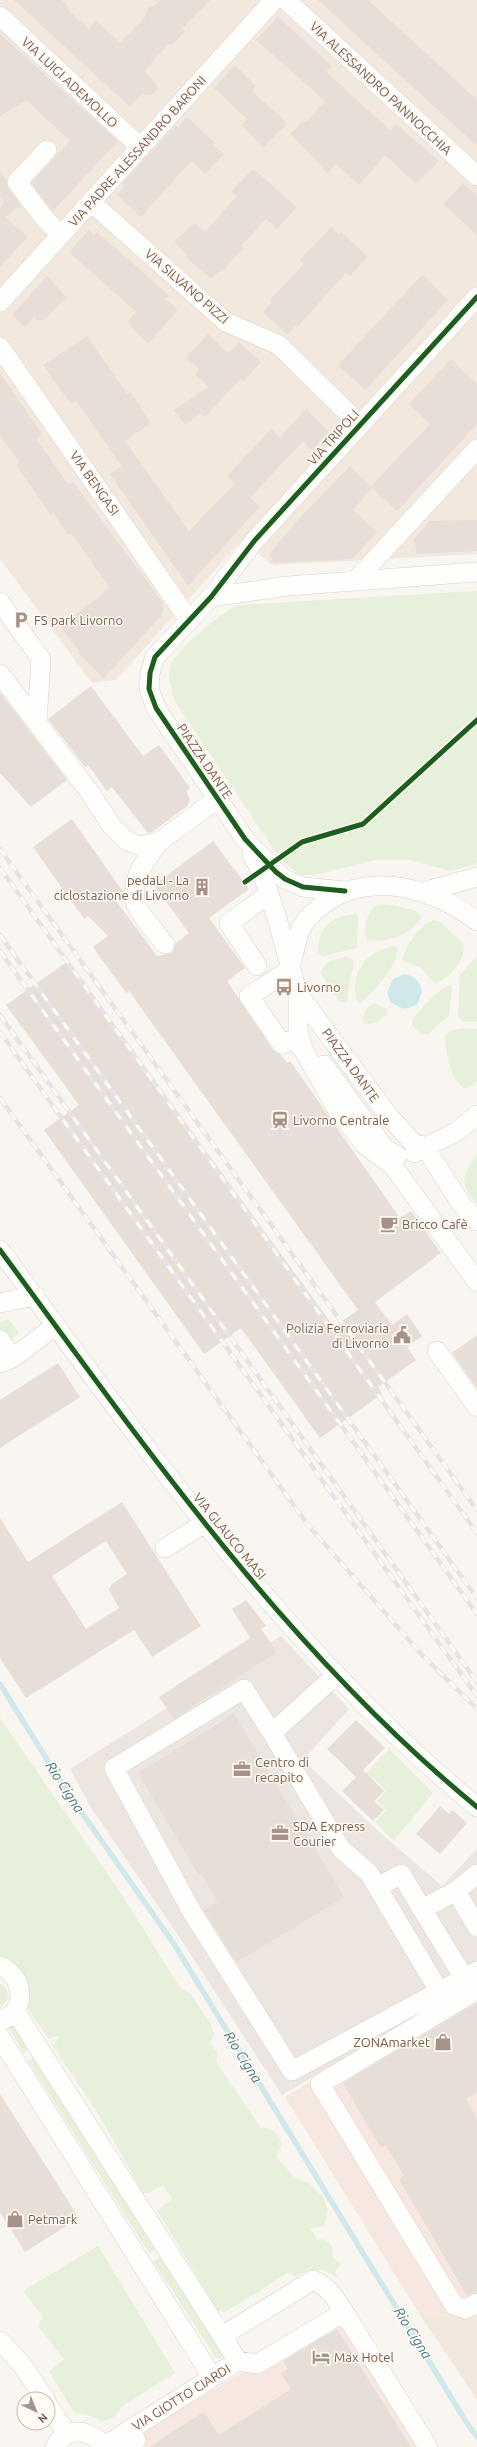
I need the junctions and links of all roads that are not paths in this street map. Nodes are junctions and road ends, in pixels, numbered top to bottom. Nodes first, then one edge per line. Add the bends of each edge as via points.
1 (274, 0) edge
2 (286, 0) edge
3 (0, 16) edge
4 (140, 147) junction
5 (46, 150) dead end
6 (477, 176) edge
7 (91, 202) junction
8 (61, 235) junction
9 (477, 296) edge
10 (0, 302) edge
11 (0, 347) edge
12 (360, 425) junction
13 (477, 449) edge
14 (469, 573) edge
15 (356, 580) junction
16 (477, 582) edge
17 (211, 597) junction
18 (0, 602) edge
19 (189, 620) junction
20 (0, 674) edge
21 (37, 723) junction
22 (218, 799) junction
23 (245, 839) junction
24 (159, 842) junction
25 (477, 877) edge
26 (345, 891) junction
27 (423, 892) junction
28 (269, 894) junction
29 (477, 921) edge
30 (164, 944) dead end
31 (257, 966) dead end
32 (290, 967) junction
33 (298, 994) junction
34 (298, 1030) junction
35 (303, 1049) junction
36 (477, 1115) edge
37 (409, 1156) junction
38 (405, 1182) junction
39 (477, 1220) edge
40 (0, 1250) edge
41 (6, 1266) edge
42 (477, 1282) edge
43 (35, 1296) junction
44 (0, 1303) edge
45 (56, 1325) junction
46 (0, 1340) edge
47 (437, 1351) dead end
48 (7, 1361) edge
49 (477, 1407) edge
50 (205, 1523) junction
51 (165, 1548) dead end
52 (336, 1675) junction
53 (272, 1733) junction
54 (477, 1807) edge
55 (477, 1874) edge
56 (378, 1887) junction
57 (456, 1891) junction
58 (422, 1909) junction
59 (477, 1927) edge
60 (0, 1966) edge
61 (473, 1980) edge
62 (438, 1991) junction
63 (7, 2016) edge
64 (0, 2037) edge
65 (477, 2303) edge
66 (344, 2312) junction
67 (222, 2336) junction
68 (0, 2341) edge
69 (238, 2361) junction
70 (212, 2378) junction
71 (40, 2391) edge
72 (56, 2426) edge
73 (130, 2438) edge
74 (61, 2440) edge
75 (104, 2447) edge
76 (428, 2447) edge

1 - 4 street, VIA PADRE ALESSANDRO BARONI
2 - 6 street, VIA ALESSANDRO PANNOCCHIA
3 - 4 street, VIA LUIGI ADEMOLLO
4 - 7 street, VIA PADRE ALESSANDRO BARONI
5 - 8 street via 17,182 44,218
7 - 8 street, VIA PADRE ALESSANDRO BARONI
7 - 12 street, VIA SILVANO PIZZI via 226,322 279,345
8 - 10 street, VIA PADRE ALESSANDRO BARONI
9 - 12 street, VIA TRIPOLI
11 - 19 street, VIA BENGASI
12 - 17 street, VIA TRIPOLI via 255,540
13 - 15 street
14 - 15 street
14 - 16 street
15 - 17 street via 250,590
17 - 19 street, PIAZZA DANTE
18 - 21 street via 41,659
19 - 22 street, PIAZZA DANTE via 156,657 150,673 149,689 156,708
20 - 21 street
21 - 24 street via 111,825 127,840 140,846
22 - 23 street, PIAZZA DANTE
22 - 24 street
23 - 26 street, PIAZZA DANTE via 285,879 307,888
23 - 28 street, PIAZZA DANTE
24 - 30 street via 147,857 136,882 136,904
25 - 27 street, PIAZZA DANTE
26 - 27 street, PIAZZA DANTE via 389,885
26 - 32 street, PIAZZA DANTE via 318,908 304,923 295,942
27 - 29 street, PIAZZA DANTE via 449,902
28 - 31 street via 229,923
28 - 32 street, PIAZZA DANTE
32 - 33 street, PIAZZA DANTE
32 - 35 street via 249,996 282,1044 292,1040
33 - 34 street, PIAZZA DANTE
33 - 37 street, PIAZZA DANTE via 393,1121 414,1144
34 - 35 street, PIAZZA DANTE
34 - 37 street, PIAZZA DANTE via 385,1149
35 - 37 street, PIAZZA DANTE via 335,1106 360,1140 382,1159
36 - 37 street via 456,1132
37 - 38 street
37 - 38 street, PIAZZA DANTE
37 - 39 street
38 - 42 street, PIAZZA DANTE
40 - 41 street, VIA GLAUCO MASI
41 - 43 street, VIA GLAUCO MASI
43 - 44 street
43 - 45 street, VIA GLAUCO MASI
45 - 48 street
45 - 50 street, VIA GLAUCO MASI via 115,1408
46 - 48 street
47 - 49 street
50 - 51 street
50 - 52 street, VIA GLAUCO MASI via 250,1580
52 - 53 street
52 - 54 street, VIA GLAUCO MASI via 416,1753
53 - 56 street via 341,1849 369,1873
53 - 62 street via 244,1689 114,1768 192,1912 292,2071
55 - 57 street
56 - 58 street via 401,1874
56 - 62 street
57 - 58 street
57 - 59 street
58 - 61 street
60 - 63 street via 13,1974 20,1988 19,2004
61 - 62 street
61 - 65 street via 320,2084 454,2305 466,2310
63 - 67 street, VIA GIOTTO CIARDI
64 - 70 street
66 - 67 street via 332,2293 322,2283 313,2280
66 - 69 street, VIA GIOTTO CIARDI via 257,2364
66 - 76 street
67 - 69 street, VIA GIOTTO CIARDI
68 - 71 street via 23,2366
69 - 70 street, VIA GIOTTO CIARDI
70 - 73 street, VIA GIOTTO CIARDI
72 - 74 street
73 - 75 street, VIA GIOTTO CIARDI
74 - 75 street via 84,2432 92,2434

